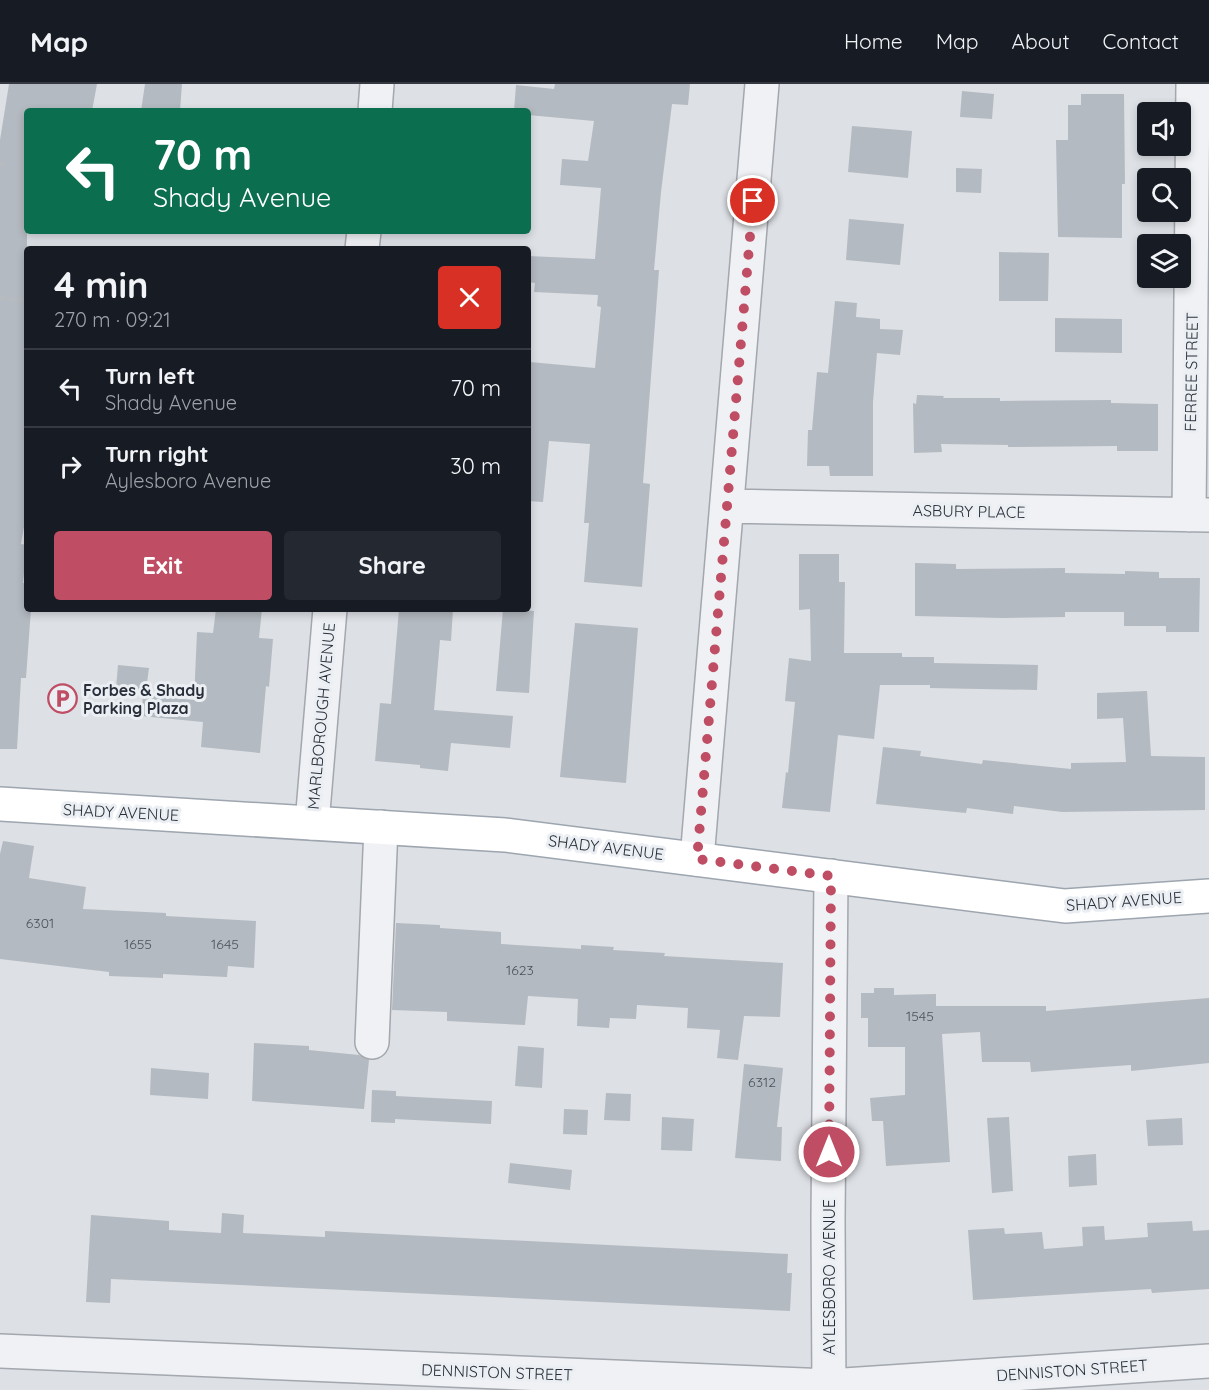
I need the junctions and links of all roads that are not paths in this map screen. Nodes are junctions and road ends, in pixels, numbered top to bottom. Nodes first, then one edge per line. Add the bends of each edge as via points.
1 (377, 84) edge
2 (762, 84) edge
3 (1193, 84) edge
4 (375, 108) edge
5 (728, 506) junction
6 (1199, 515) edge
7 (330, 612) edge
8 (0, 804) edge
9 (312, 823) junction
10 (381, 827) junction
11 (697, 859) junction
12 (831, 876) junction
13 (1209, 896) edge
14 (372, 1042) dead end
15 (0, 1351) edge
16 (1209, 1361) edge
17 (829, 1388) edge

1 - 4 street
2 - 5 street
3 - 6 street, FERREE STREET
5 - 6 street, ASBURY PLACE
5 - 11 street
7 - 9 street, MARLBOROUGH AVENUE
8 - 9 main road, SHADY AVENUE
9 - 10 main road, SHADY AVENUE
10 - 11 main road, SHADY AVENUE via 506,835
10 - 14 street
11 - 12 main road, SHADY AVENUE
12 - 13 main road, SHADY AVENUE via 1065,906
12 - 17 street, AYLESBORO AVENUE
15 - 17 street, DENNISTON STREET
16 - 17 street, DENNISTON STREET

